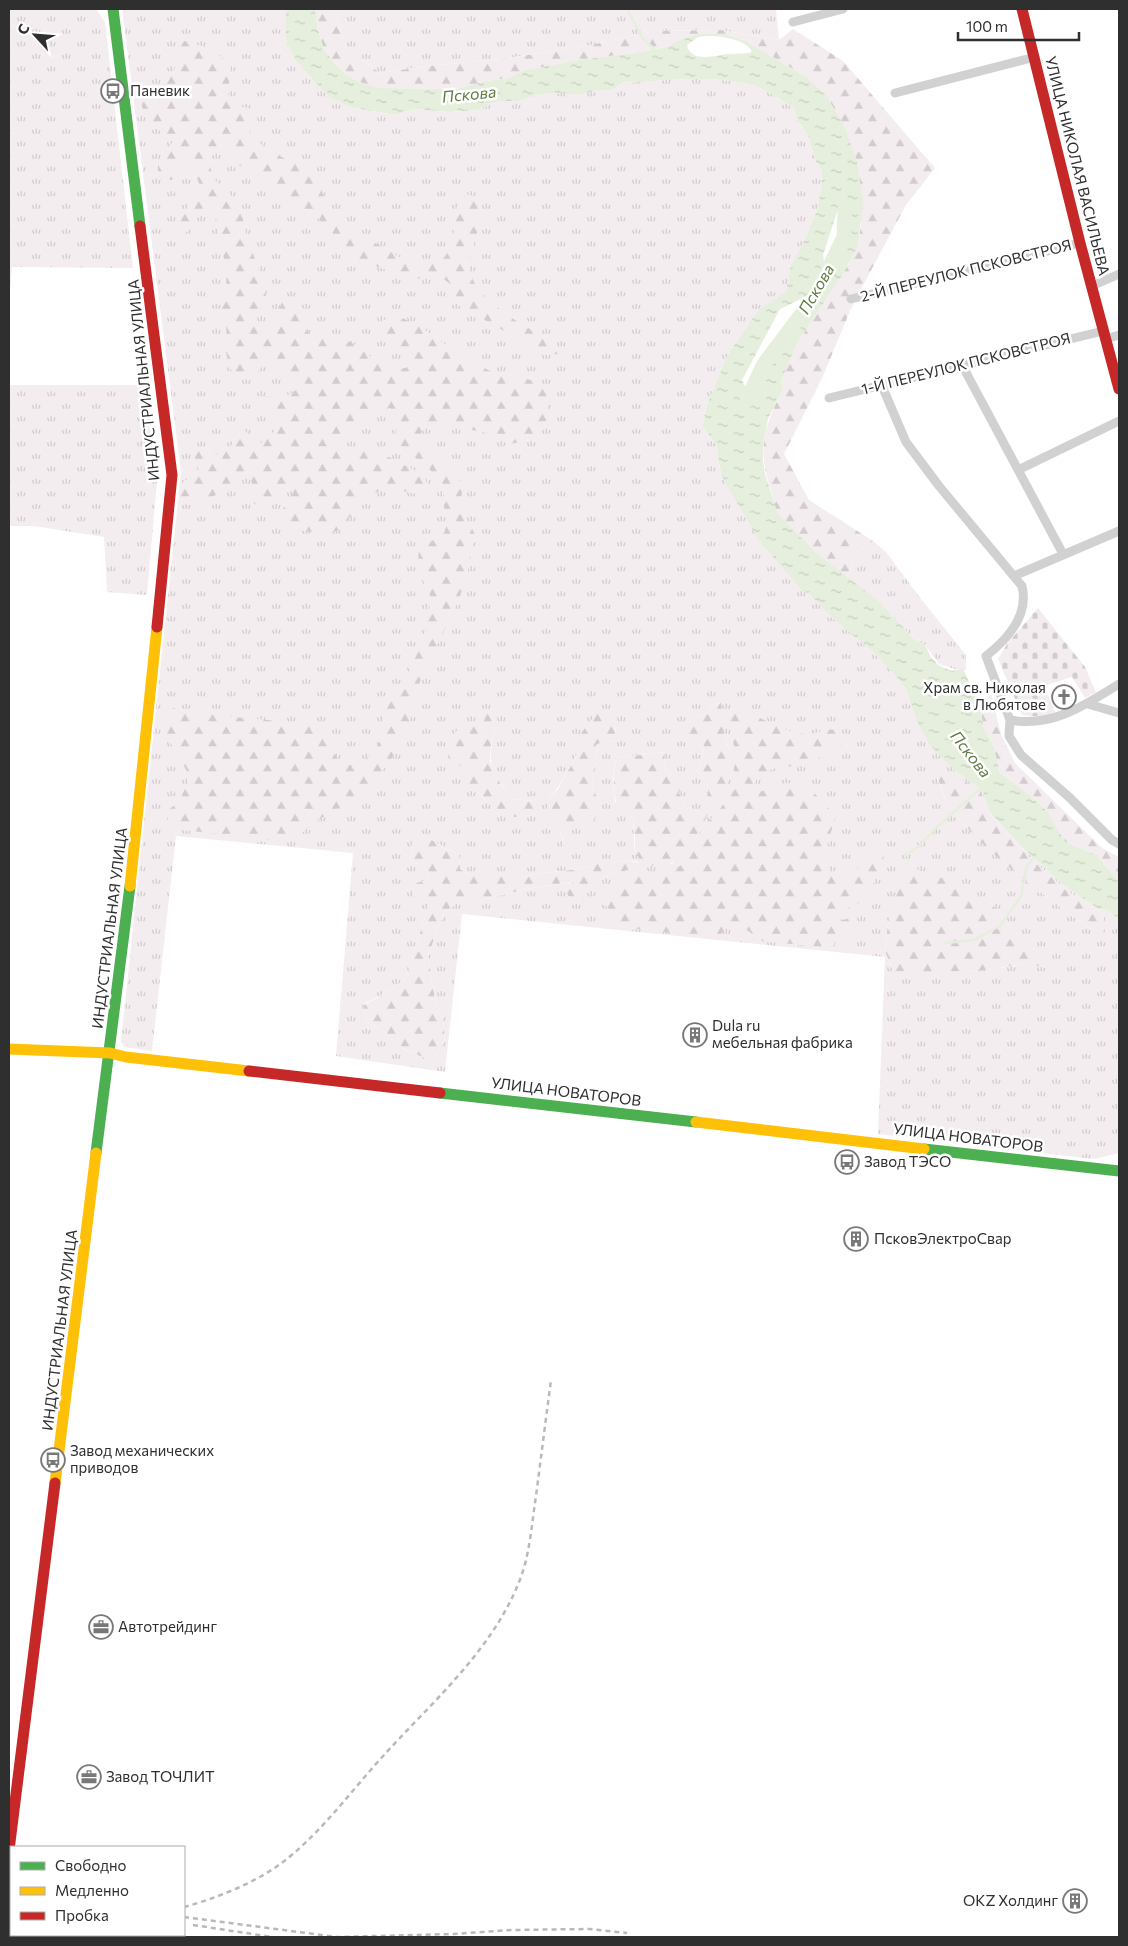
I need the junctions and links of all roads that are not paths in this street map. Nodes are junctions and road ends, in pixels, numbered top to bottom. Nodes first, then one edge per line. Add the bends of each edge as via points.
1 (114, 9) edge
2 (844, 9) edge
3 (1022, 9) edge
4 (793, 22) dead end
5 (1035, 57) junction
6 (896, 93) dead end
7 (1080, 243) junction
8 (1119, 274) edge
9 (1092, 286) junction
10 (852, 298) dead end
11 (1104, 335) junction
12 (1119, 335) edge
13 (962, 365) junction
14 (882, 386) junction
15 (1119, 389) edge
16 (829, 398) dead end
17 (1119, 421) edge
18 (1018, 470) junction
19 (1119, 531) edge
20 (1063, 554) junction
21 (1014, 576) junction
22 (1119, 684) edge
23 (1088, 704) junction
24 (1119, 714) edge
25 (1010, 720) junction
26 (1119, 844) edge
27 (9, 1049) edge
28 (110, 1053) junction
29 (1119, 1171) edge
30 (9, 1850) edge

1 - 28 street, ИНДУСТРИАЛЬНАЯ УЛИЦА via 172,475 137,828
2 - 4 street
3 - 5 street, УЛИЦА НИКОЛАЯ ВАСИЛЬЕВА
5 - 6 street
5 - 7 street, УЛИЦА НИКОЛАЯ ВАСИЛЬЕВА
7 - 9 street, УЛИЦА НИКОЛАЯ ВАСИЛЬЕВА
7 - 10 street, 2-Й ПЕРЕУЛОК ПСКОВСТРОЯ
8 - 9 street
9 - 11 street, УЛИЦА НИКОЛАЯ ВАСИЛЬЕВА
11 - 12 street, 1-Й ПЕРЕУЛОК ПСКОВСТРОЯ
11 - 13 street, 1-Й ПЕРЕУЛОК ПСКОВСТРОЯ
11 - 15 street, УЛИЦА НИКОЛАЯ ВАСИЛЬЕВА
13 - 14 street, 1-Й ПЕРЕУЛОК ПСКОВСТРОЯ
13 - 18 street
14 - 16 street, 1-Й ПЕРЕУЛОК ПСКОВСТРОЯ
14 - 21 street via 906,442
17 - 18 street
18 - 20 street
19 - 20 street
20 - 21 street
21 - 25 street via 1022,586 1025,604 1016,626 1002,644 986,656
22 - 23 street
23 - 24 street
23 - 25 street via 1041,722
25 - 26 street via 1009,736 1021,755
27 - 28 street, УЛИЦА НОВАТОРОВ
28 - 29 street, УЛИЦА НОВАТОРОВ
28 - 30 street, ИНДУСТРИАЛЬНАЯ УЛИЦА

